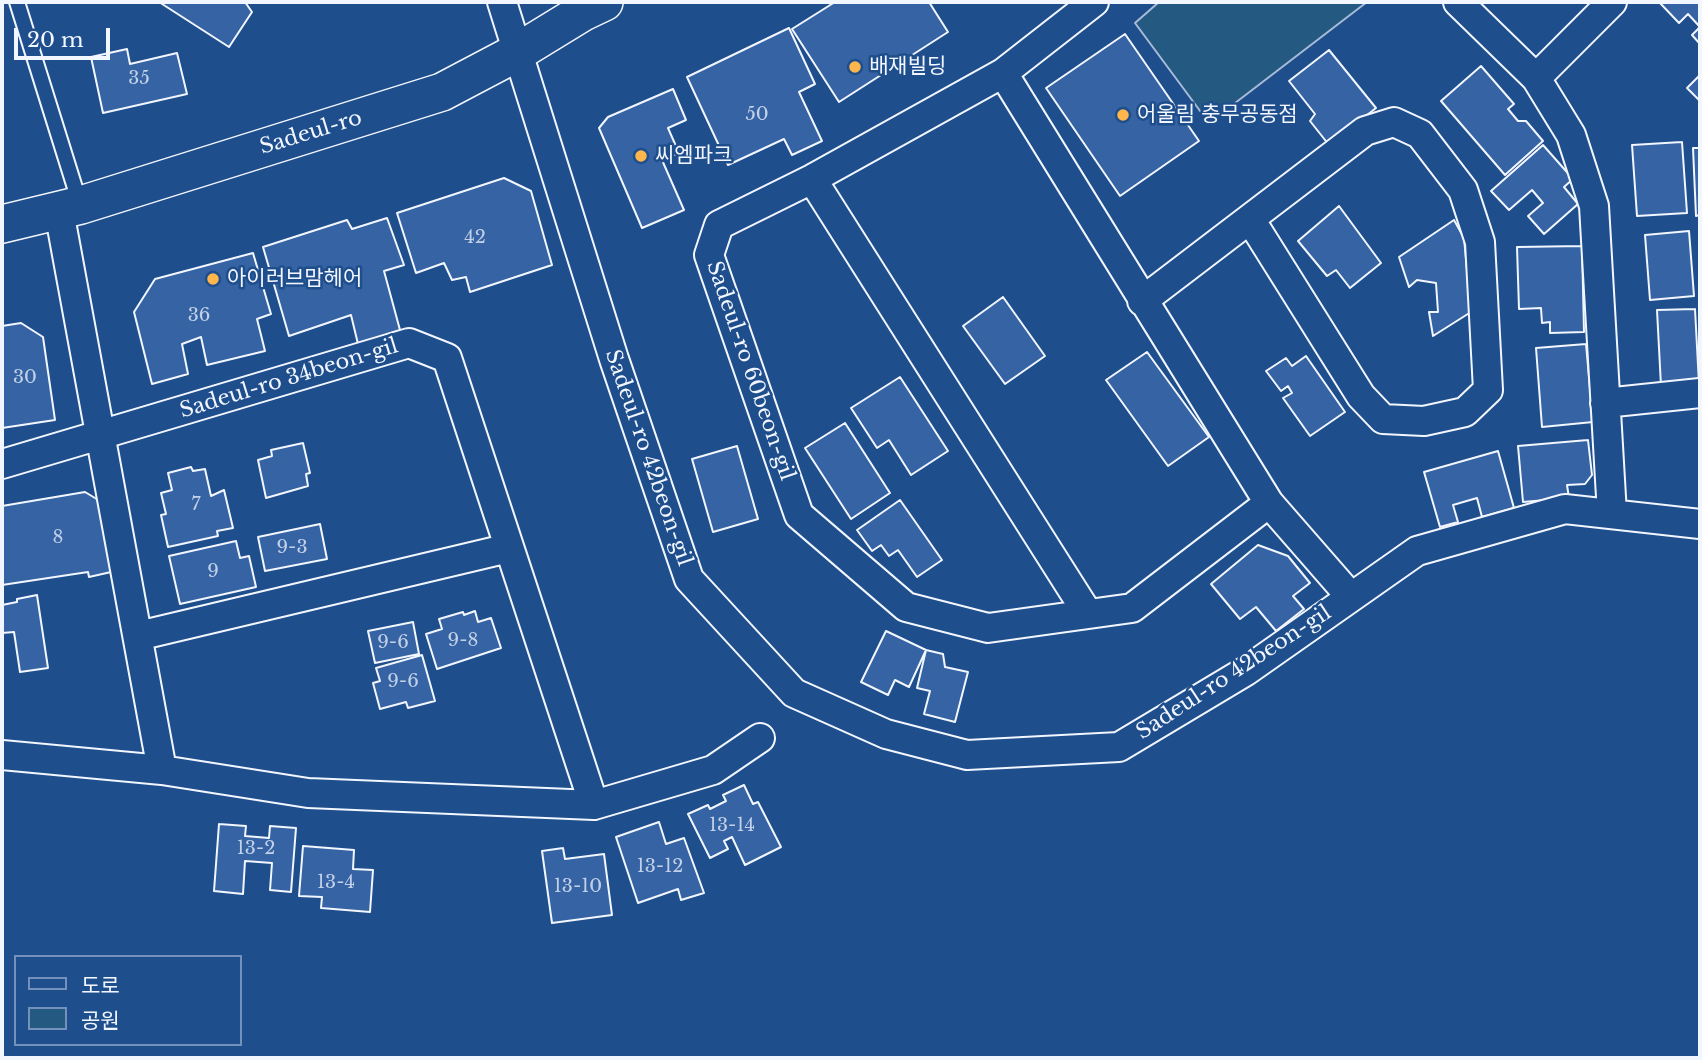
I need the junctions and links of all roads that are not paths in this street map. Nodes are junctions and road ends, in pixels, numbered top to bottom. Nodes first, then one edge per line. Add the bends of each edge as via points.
1 (17, 2) edge
2 (502, 2) edge
3 (604, 2) edge
4 (1094, 2) edge
5 (1458, 2) edge
6 (1612, 2) edge
7 (516, 53) junction
8 (1003, 73) junction
9 (1536, 78) junction
10 (811, 179) junction
11 (70, 208) junction
12 (1250, 219) junction
13 (2, 224) edge
14 (1142, 301) junction
15 (1700, 393) edge
16 (1605, 402) junction
17 (101, 435) junction
18 (2, 464) edge
19 (1269, 503) junction
20 (1612, 514) junction
21 (1700, 524) edge
22 (509, 548) junction
23 (1351, 597) junction
24 (1088, 614) junction
25 (138, 636) junction
26 (760, 738) dead end
27 (2, 755) edge
28 (162, 770) junction
29 (594, 805) junction

1 - 11 lane
2 - 7 street, Sadeul-ro 42beon-gil
3 - 7 street, Sadeul-ro
4 - 8 street
5 - 9 street
6 - 9 street
7 - 11 street, Sadeul-ro via 442,92
7 - 23 street, Sadeul-ro 42beon-gil via 689,579 794,693 886,734 967,755 1119,747 1246,671
8 - 10 street, Sadeul-ro 60beon-gil
8 - 14 street
9 - 16 street via 1571,135 1594,206
10 - 24 street
10 - 24 street, Sadeul-ro 60beon-gil via 719,225 709,255 799,515 906,607 988,628
11 - 13 street, Sadeul-ro
11 - 17 street
12 - 12 street via 1365,131 1394,122 1420,134 1463,190 1480,242 1488,390 1465,412 1424,421 1383,419 1361,396
12 - 14 street
14 - 19 street
15 - 16 street
16 - 20 street
17 - 18 street, Sadeul-ro 34beon-gil
17 - 22 street, Sadeul-ro 34beon-gil via 409,343 447,359
17 - 25 street
19 - 23 street
19 - 24 street, Sadeul-ro 60beon-gil via 1132,608
20 - 21 street, Sadeul-ro 42beon-gil
20 - 23 street, Sadeul-ro 42beon-gil via 1564,509 1417,551
22 - 25 street
22 - 29 street, Sadeul-ro 34beon-gil
25 - 28 street
26 - 29 street via 713,770
27 - 28 street
28 - 29 street via 308,793

